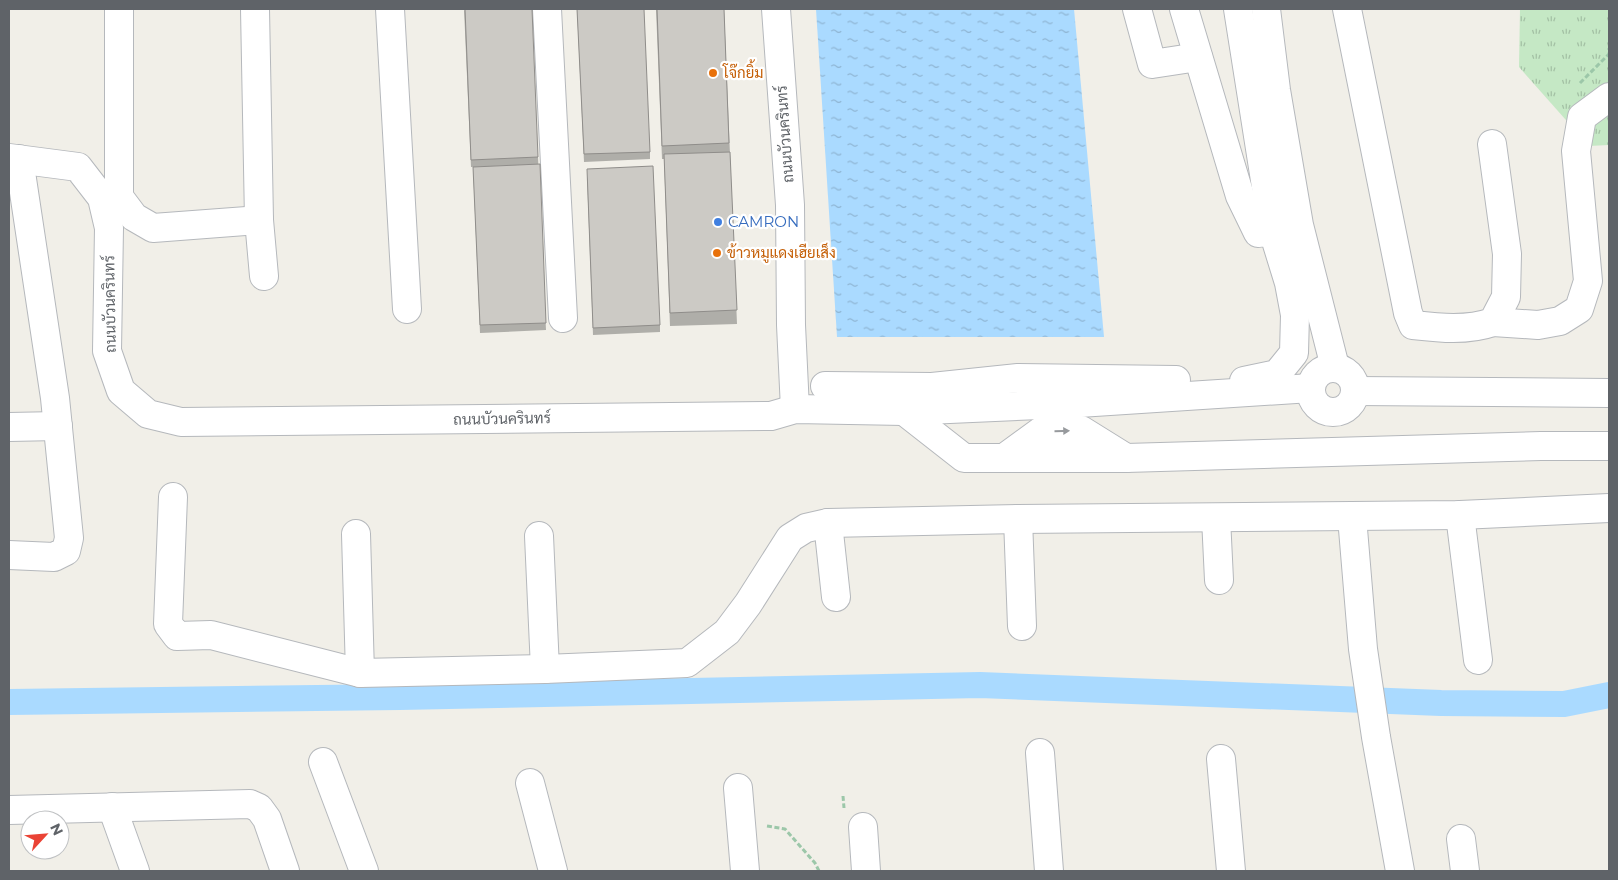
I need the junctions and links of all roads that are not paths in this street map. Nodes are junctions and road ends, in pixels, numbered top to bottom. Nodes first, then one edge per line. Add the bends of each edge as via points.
1 (119, 9) edge
2 (255, 9) edge
3 (390, 9) edge
4 (547, 9) edge
5 (776, 9) edge
6 (1138, 9) edge
7 (1184, 9) edge
8 (1238, 9) edge
9 (1266, 9) edge
10 (1347, 9) edge
11 (1198, 57) junction
12 (1609, 97) edge
13 (1492, 144) dead end
14 (14, 159) edge
15 (260, 220) junction
16 (1286, 228) junction
17 (264, 276) dead end
18 (407, 309) dead end
19 (563, 318) dead end
20 (1493, 322) junction
21 (1335, 367) junction
22 (825, 386) dead end
23 (1311, 388) junction
24 (1355, 392) junction
25 (1609, 393) edge
26 (795, 409) junction
27 (904, 411) junction
28 (58, 426) junction
29 (9, 427) edge
30 (1609, 446) edge
31 (173, 497) dead end
32 (1609, 508) edge
33 (1460, 516) junction
34 (1352, 517) junction
35 (1216, 518) junction
36 (1018, 519) junction
37 (828, 523) junction
38 (356, 534) dead end
39 (539, 536) dead end
40 (9, 555) edge
41 (1219, 580) dead end
42 (836, 597) dead end
43 (1022, 626) dead end
44 (1478, 660) dead end
45 (545, 669) junction
46 (360, 672) junction
47 (1040, 753) dead end
48 (1221, 759) dead end
49 (323, 762) dead end
50 (530, 783) dead end
51 (738, 788) dead end
52 (112, 807) junction
53 (9, 810) edge
54 (862, 827) dead end
55 (1461, 839) dead end
56 (135, 871) edge
57 (286, 871) edge
58 (364, 871) edge
59 (553, 871) edge
60 (745, 871) edge
61 (866, 871) edge
62 (1050, 871) edge
63 (1231, 871) edge
64 (1400, 871) edge
65 (1465, 871) edge

1 - 15 street via 120,197 134,217 153,228
2 - 15 street
3 - 18 street
4 - 19 street
5 - 26 street, ถนนบัวนครินทร์ via 790,205
6 - 11 street via 1152,64
7 - 11 street
8 - 16 street
9 - 16 street via 1276,90
10 - 20 street via 1413,325 1447,329
11 - 16 street via 1240,196 1258,233
12 - 20 street via 1582,117 1576,151 1588,281 1579,309 1560,321 1538,326
13 - 20 street via 1507,254 1506,298
14 - 26 street, ถนนบัวนครินทร์ via 78,168 102,198 109,228 107,351 121,391 148,414 181,422 771,416
14 - 28 street
15 - 17 street
16 - 21 street
16 - 22 street via 1289,283 1295,315 1294,353 1277,374 1246,381 1018,378 932,387
21 - 23 street via 1319,372
21 - 24 street via 1350,375
23 - 24 street via 1316,404 1331,412 1348,407
23 - 27 street
24 - 25 street
26 - 27 street
27 - 30 street via 964,458 1004,458 1042,431 1081,430 1126,458
28 - 29 street
28 - 40 street via 70,538 66,551 54,556
31 - 46 street via 168,624 177,636 211,635
32 - 33 street
33 - 34 street
33 - 44 street
34 - 35 street
34 - 64 street via 1363,649
35 - 36 street
35 - 41 street
36 - 37 street
36 - 43 street
37 - 42 street
37 - 45 street via 806,528 790,538 726,632 687,663
38 - 46 street
39 - 45 street
45 - 46 street
47 - 62 street
48 - 63 street
49 - 58 street
50 - 59 street
51 - 60 street
52 - 53 street
52 - 56 street
52 - 57 street via 250,804 259,808 267,819
54 - 61 street
55 - 65 street

